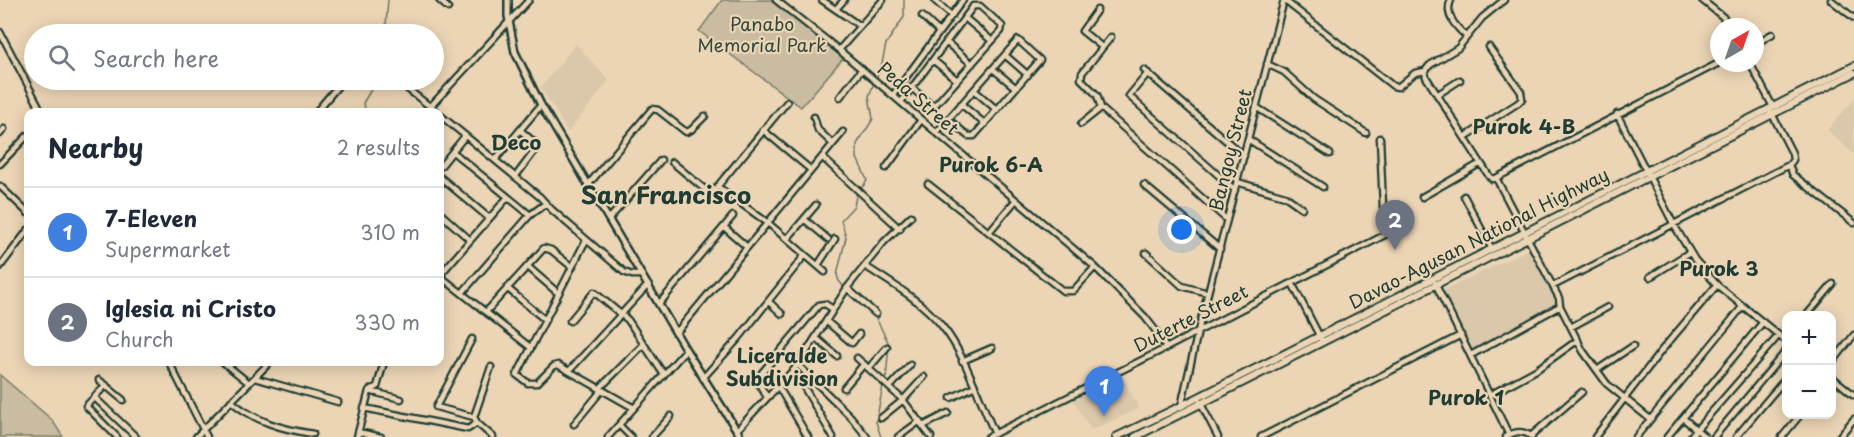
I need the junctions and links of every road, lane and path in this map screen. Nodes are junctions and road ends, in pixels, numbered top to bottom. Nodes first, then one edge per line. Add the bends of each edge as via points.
1 (439, 0) edge
2 (508, 0) edge
3 (529, 0) edge
4 (822, 0) edge
5 (844, 0) edge
6 (883, 0) edge
7 (934, 0) edge
8 (963, 0) edge
9 (1275, 0) edge
10 (1284, 0) edge
11 (1451, 0) edge
12 (1504, 0) edge
13 (1702, 0) edge
14 (1831, 0) edge
15 (780, 1) edge
16 (1282, 6) junction
17 (448, 8) dead end
18 (836, 9) junction
19 (1097, 10) dead end
20 (922, 16) dead end
21 (952, 16) junction
22 (964, 18) junction
23 (1724, 18) edge
24 (1854, 18) edge
25 (509, 23) junction
26 (860, 26) junction
27 (0, 32) edge
28 (939, 32) junction
29 (1772, 34) dead end
30 (1111, 37) dead end
31 (1467, 37) junction
32 (1764, 39) edge
33 (992, 41) junction
34 (946, 42) junction
35 (1102, 47) junction
36 (1489, 48) dead end
37 (839, 50) junction
38 (1005, 55) junction
39 (933, 60) junction
40 (972, 64) junction
41 (1267, 64) junction
42 (1854, 66) edge
43 (1710, 68) edge
44 (862, 69) junction
45 (993, 69) junction
46 (1425, 71) junction
47 (1754, 72) edge
48 (1854, 73) edge
49 (1028, 75) junction
50 (24, 78) edge
51 (957, 80) junction
52 (1461, 80) dead end
53 (912, 88) junction
54 (1016, 88) junction
55 (30, 90) edge
56 (335, 90) edge
57 (409, 90) edge
58 (974, 90) junction
59 (893, 95) junction
60 (1437, 95) junction
61 (840, 97) dead end
62 (787, 102) dead end
63 (901, 102) junction
64 (961, 104) junction
65 (541, 105) junction
66 (430, 107) joint
67 (1256, 107) junction
68 (40, 108) edge
69 (319, 108) edge
70 (1101, 108) junction
71 (997, 110) junction
72 (1772, 110) junction
73 (1617, 114) junction
74 (705, 116) dead end
75 (814, 117) dead end
76 (444, 119) edge
77 (948, 119) junction
78 (921, 120) junction
79 (985, 124) junction
80 (1081, 124) dead end
81 (520, 130) junction
82 (764, 130) junction
83 (843, 132) dead end
84 (936, 133) junction
85 (1366, 133) dead end
86 (465, 136) junction
87 (1465, 137) junction
88 (1380, 138) dead end
89 (24, 139) edge
90 (1248, 139) junction
91 (833, 144) junction
92 (453, 152) junction
93 (1330, 154) dead end
94 (1244, 156) junction
95 (822, 157) junction
96 (495, 160) junction
97 (661, 160) dead end
98 (444, 162) edge
99 (672, 162) dead end
100 (1481, 163) junction
101 (0, 164) edge
102 (1790, 165) junction
103 (886, 168) dead end
104 (811, 170) junction
105 (1647, 174) junction
106 (515, 177) junction
107 (1496, 178) junction
108 (444, 180) edge
109 (1237, 182) junction
110 (928, 184) dead end
111 (588, 185) junction
112 (1144, 185) dead end
113 (0, 186) edge
114 (718, 187) junction
115 (1323, 187) dead end
116 (1235, 189) junction
117 (1464, 196) dead end
118 (508, 197) junction
119 (1422, 197) dead end
120 (1016, 200) junction
121 (545, 204) junction
122 (816, 205) dead end
123 (1302, 208) dead end
124 (24, 209) edge
125 (530, 215) junction
126 (733, 216) dead end
127 (911, 216) dead end
128 (444, 217) edge
129 (489, 218) junction
130 (609, 219) junction
131 (804, 219) junction
132 (1227, 220) junction
133 (768, 223) junction
134 (1854, 223) edge
135 (1406, 224) dead end
136 (1674, 225) junction
137 (724, 227) junction
138 (900, 229) junction
139 (1393, 231) junction
140 (989, 232) junction
141 (24, 235) edge
142 (1526, 235) junction
143 (787, 239) junction
144 (828, 239) dead end
145 (835, 239) dead end
146 (470, 240) junction
147 (586, 240) junction
148 (747, 247) junction
149 (1220, 249) junction
150 (1492, 249) junction
151 (1690, 252) junction
152 (1146, 254) dead end
153 (805, 255) junction
154 (1479, 259) junction
155 (818, 265) junction
156 (527, 266) junction
157 (865, 266) junction
158 (0, 267) edge
159 (572, 267) junction
160 (1095, 267) junction
161 (444, 270) edge
162 (825, 272) dead end
163 (642, 275) junction
164 (444, 278) edge
165 (1650, 278) dead end
166 (1435, 282) junction
167 (1292, 283) junction
168 (1833, 284) dead end
169 (648, 285) junction
170 (1717, 285) junction
171 (1553, 286) junction
172 (507, 288) junction
173 (847, 288) junction
174 (462, 293) junction
175 (558, 293) junction
176 (1209, 293) junction
177 (769, 302) junction
178 (659, 304) junction
179 (1560, 306) junction
180 (1743, 306) junction
181 (1608, 307) dead end
182 (833, 309) junction
183 (1809, 311) edge
184 (486, 312) junction
185 (621, 313) junction
186 (782, 314) dead end
187 (876, 314) dead end
188 (544, 320) junction
189 (570, 321) dead end
190 (826, 321) junction
191 (1763, 322) junction
192 (1571, 327) junction
193 (1198, 331) junction
194 (676, 333) junction
195 (859, 334) dead end
196 (1461, 335) junction
197 (1779, 335) junction
198 (1854, 335) edge
199 (1782, 337) edge
200 (816, 338) junction
201 (472, 339) dead end
202 (1321, 339) junction
203 (1578, 340) junction
204 (644, 344) junction
205 (1634, 346) dead end
206 (530, 347) junction
207 (887, 347) dead end
208 (992, 348) dead end
209 (1166, 348) junction
210 (686, 350) junction
211 (1471, 355) junction
212 (837, 356) dead end
213 (1782, 356) edge
214 (857, 358) dead end
215 (1836, 358) edge
216 (962, 361) junction
217 (910, 365) dead end
218 (171, 366) edge
219 (228, 366) edge
220 (266, 366) edge
221 (383, 366) edge
222 (867, 366) junction
223 (491, 367) dead end
224 (796, 368) junction
225 (1597, 370) junction
226 (569, 371) junction
227 (664, 375) junction
228 (924, 377) dead end
229 (255, 378) junction
230 (703, 378) junction
231 (99, 380) dead end
232 (1836, 380) edge
233 (1782, 383) edge
234 (249, 384) junction
235 (106, 385) junction
236 (778, 386) junction
237 (890, 387) junction
238 (973, 387) junction
239 (844, 388) dead end
240 (601, 389) junction
241 (369, 391) junction
242 (1582, 392) dead end
243 (1490, 395) junction
244 (1854, 395) edge
245 (94, 397) junction
246 (767, 397) junction
247 (951, 398) dead end
248 (401, 399) dead end
249 (1624, 399) junction
250 (123, 400) dead end
251 (903, 400) junction
252 (1199, 400) junction
253 (231, 401) junction
254 (338, 402) dead end
255 (364, 408) junction
256 (634, 408) junction
257 (1182, 409) junction
258 (948, 412) dead end
259 (671, 416) dead end
260 (474, 417) junction
261 (881, 418) dead end
262 (1683, 418) junction
263 (1650, 419) junction
264 (1797, 419) edge
265 (1853, 421) edge
266 (477, 423) junction
267 (922, 423) junction
268 (574, 424) dead end
269 (618, 425) junction
270 (203, 430) junction
271 (736, 430) junction
272 (1696, 430) junction
273 (313, 434) dead end
274 (994, 434) junction
275 (357, 435) edge
276 (1121, 436) edge
277 (1508, 436) edge
278 (1532, 436) edge
279 (117, 437) edge
280 (136, 437) edge
281 (196, 437) edge
282 (207, 437) edge
283 (381, 437) edge
284 (493, 437) edge
285 (608, 437) edge
286 (632, 437) edge
287 (652, 437) edge
288 (741, 437) edge
289 (808, 437) edge
290 (833, 437) edge
291 (867, 437) edge
292 (898, 437) edge
293 (931, 437) edge
294 (988, 437) edge
295 (1135, 437) edge
296 (1218, 437) edge
297 (1261, 437) edge
298 (1595, 437) edge
299 (1636, 437) edge
300 (1667, 437) edge
301 (1690, 437) edge
302 (1705, 437) edge
303 (1714, 437) edge
304 (1736, 437) edge
305 (1782, 437) edge
306 (1839, 437) edge

1 - 17 street
2 - 25 main road
3 - 25 street
4 - 18 street
5 - 18 street
6 - 26 street
7 - 21 street
8 - 21 street
9 - 16 street
10 - 16 street, Bangoy Street
10 - 46 street via 1395,87
11 - 31 street via 1451,19
12 - 31 street
13 - 23 street
14 - 24 street
15 - 37 street, Peda Street
16 - 41 street, Bangoy Street
18 - 26 street
19 - 35 street via 1082,31
20 - 28 street
21 - 28 street
22 - 33 street
22 - 33 street via 973,6 980,6 1002,26
22 - 34 street
25 - 65 main road via 515,52
25 - 66 street
26 - 37 street
27 - 50 street
28 - 59 street
29 - 32 street
30 - 35 street
31 - 46 street
33 - 40 street
34 - 39 street
34 - 40 street
35 - 70 street via 1081,77 1095,92
36 - 87 street via 1522,99
37 - 44 street, Peda Street
38 - 45 street
38 - 49 street
38 - 49 street via 1018,40 1040,60
39 - 51 street
39 - 53 street
40 - 51 street
41 - 67 street, Bangoy Street
41 - 85 street via 1284,72 1314,99
42 - 72 highway, Davao-Agusan National Highway
43 - 73 street
44 - 59 street, Peda Street
44 - 61 street
45 - 54 street
45 - 58 street
46 - 60 street
47 - 72 street
48 - 72 highway, Davao-Agusan National Highway
49 - 54 street
51 - 53 street via 934,105
52 - 60 street
53 - 63 street
54 - 71 street
55 - 68 street
56 - 69 street
57 - 66 street
58 - 64 street
58 - 71 street
59 - 63 street, Peda Street
60 - 87 street
62 - 82 street
63 - 78 street, Peda Street
64 - 77 street
64 - 79 street
65 - 81 street
65 - 111 main road
67 - 90 street, Bangoy Street
67 - 93 street
70 - 80 street
70 - 132 street
71 - 79 street
72 - 102 street via 1792,153
72 - 105 highway, Davao-Agusan National Highway
73 - 105 street
73 - 107 street
74 - 111 street via 686,132 652,109
75 - 91 street via 818,130
76 - 86 street
77 - 79 street via 970,137
77 - 84 street
78 - 84 street, Peda Street
78 - 103 street
81 - 96 street
81 - 106 street via 537,148
82 - 104 street
82 - 114 street
83 - 91 street
84 - 120 street, Peda Street
86 - 92 street
86 - 96 street
87 - 100 street
88 - 139 street via 1383,207
89 - 101 street
90 - 94 street, Bangoy Street
90 - 115 street
91 - 95 street
92 - 98 street
92 - 118 street
94 - 109 street, Bangoy Street
94 - 116 street via 1146,71 1129,96
95 - 104 street
95 - 138 street
96 - 106 street
97 - 130 street
99 - 114 street via 708,192
100 - 107 street via 1489,176
100 - 119 street
102 - 134 street via 1793,175
102 - 136 street
104 - 133 street
105 - 136 street
105 - 142 highway, Davao-Agusan National Highway
106 - 121 street
107 - 142 street
108 - 129 street
109 - 116 street, Bangoy Street
109 - 123 street via 1285,196
110 - 140 street
111 - 130 main road
112 - 149 street
113 - 124 street
114 - 133 street
116 - 132 street, Bangoy Street
117 - 150 street
118 - 125 street
118 - 129 street
120 - 140 street
120 - 160 street, Peda Street
121 - 125 street
121 - 147 street
122 - 131 street
125 - 174 street
126 - 137 street
127 - 138 street
128 - 146 street
129 - 146 street
130 - 163 main road
131 - 143 street
131 - 144 street
132 - 149 street, Bangoy Street
133 - 143 street
133 - 148 street
135 - 139 street, Duterte Street
136 - 151 street
136 - 171 street
137 - 148 street
137 - 178 street
138 - 157 street
139 - 167 street, Duterte Street
140 - 160 street via 1066,292 1073,291
141 - 158 street
142 - 150 highway, Davao-Agusan National Highway
142 - 154 highway, Davao-Agusan National Highway
142 - 171 street
143 - 153 street
145 - 155 street
146 - 161 street
147 - 159 street
147 - 163 street via 624,272
148 - 194 street
149 - 176 street, Bangoy Street
150 - 154 highway, Davao-Agusan National Highway
151 - 165 street
151 - 170 street
152 - 176 street via 1182,286
153 - 155 street
153 - 177 street
154 - 166 highway, Davao-Agusan National Highway
155 - 162 street
156 - 159 street via 547,248
156 - 172 street
156 - 175 street
157 - 173 street
157 - 216 street via 936,320
159 - 175 street
160 - 209 street, Peda Street via 1145,317
163 - 169 main road
164 - 174 street
166 - 196 street
166 - 202 highway, Davao-Agusan National Highway
167 - 193 street, Duterte Street
167 - 202 street
168 - 183 street
169 - 178 main road
169 - 185 street
170 - 180 street
170 - 249 street
171 - 179 street
172 - 184 street
172 - 188 street
173 - 182 street
173 - 187 street
174 - 184 street
175 - 188 street
176 - 193 street, Bangoy Street
177 - 186 street
177 - 230 street
178 - 194 main road
179 - 192 street
179 - 211 street
180 - 191 street
180 - 263 street
181 - 192 street
182 - 190 street
182 - 246 street via 819,305 760,375 759,384
184 - 206 street
185 - 189 street via 594,292
185 - 204 street
185 - 226 street
188 - 206 street
190 - 195 street via 852,343
190 - 200 street
191 - 197 street
191 - 262 street
192 - 203 street
193 - 209 street, Duterte Street
193 - 257 street, Bangoy Street
194 - 210 main road
196 - 211 street
196 - 297 street
197 - 199 street
197 - 272 street
198 - 215 street
200 - 212 street
200 - 224 street
201 - 260 street via 436,407
202 - 252 highway, Davao-Agusan National Highway
203 - 225 street
203 - 243 street via 1536,370
204 - 227 street
204 - 240 street
205 - 225 street
206 - 226 street via 517,372 521,379 537,383 557,365
207 - 222 street
208 - 216 street
209 - 274 street, Duterte Street
210 - 227 street
210 - 230 main road
211 - 243 street
213 - 303 street
214 - 222 street
216 - 238 street
217 - 237 street
218 - 270 street
219 - 234 street
220 - 229 street
221 - 241 street via 378,387
222 - 237 street
222 - 239 street
223 - 260 street
224 - 236 street
224 - 290 street
224 - 291 street via 857,423
225 - 249 street
226 - 240 street
227 - 256 street
228 - 251 street
229 - 234 street
229 - 254 street
230 - 271 main road
231 - 235 street
232 - 244 street
233 - 304 street
234 - 253 street
235 - 245 street
235 - 250 street
236 - 246 street
236 - 289 street
237 - 251 street
238 - 247 street
238 - 274 street
240 - 256 street
240 - 268 street
241 - 248 street
241 - 255 street
242 - 278 street
243 - 277 street
245 - 279 street via 86,406
245 - 280 street
246 - 271 street
249 - 263 street
249 - 298 street
251 - 261 street
251 - 267 street
252 - 257 highway, Davao-Agusan National Highway
252 - 296 street
253 - 270 street
253 - 273 street via 259,420
255 - 266 street via 468,429
255 - 275 street
256 - 269 street
257 - 276 highway, Davao-Agusan National Highway
257 - 295 highway, Davao-Agusan National Highway
258 - 267 street
259 - 287 street
260 - 266 street
262 - 272 street
262 - 300 street
263 - 299 street
264 - 305 street
265 - 306 street
266 - 284 street
267 - 292 street
267 - 293 street
269 - 285 street
269 - 286 street
270 - 281 street
270 - 282 street
271 - 288 main road
272 - 301 street
272 - 302 street
274 - 294 street, Duterte Street
275 - 283 street
277 - 278 street via 1522,432

